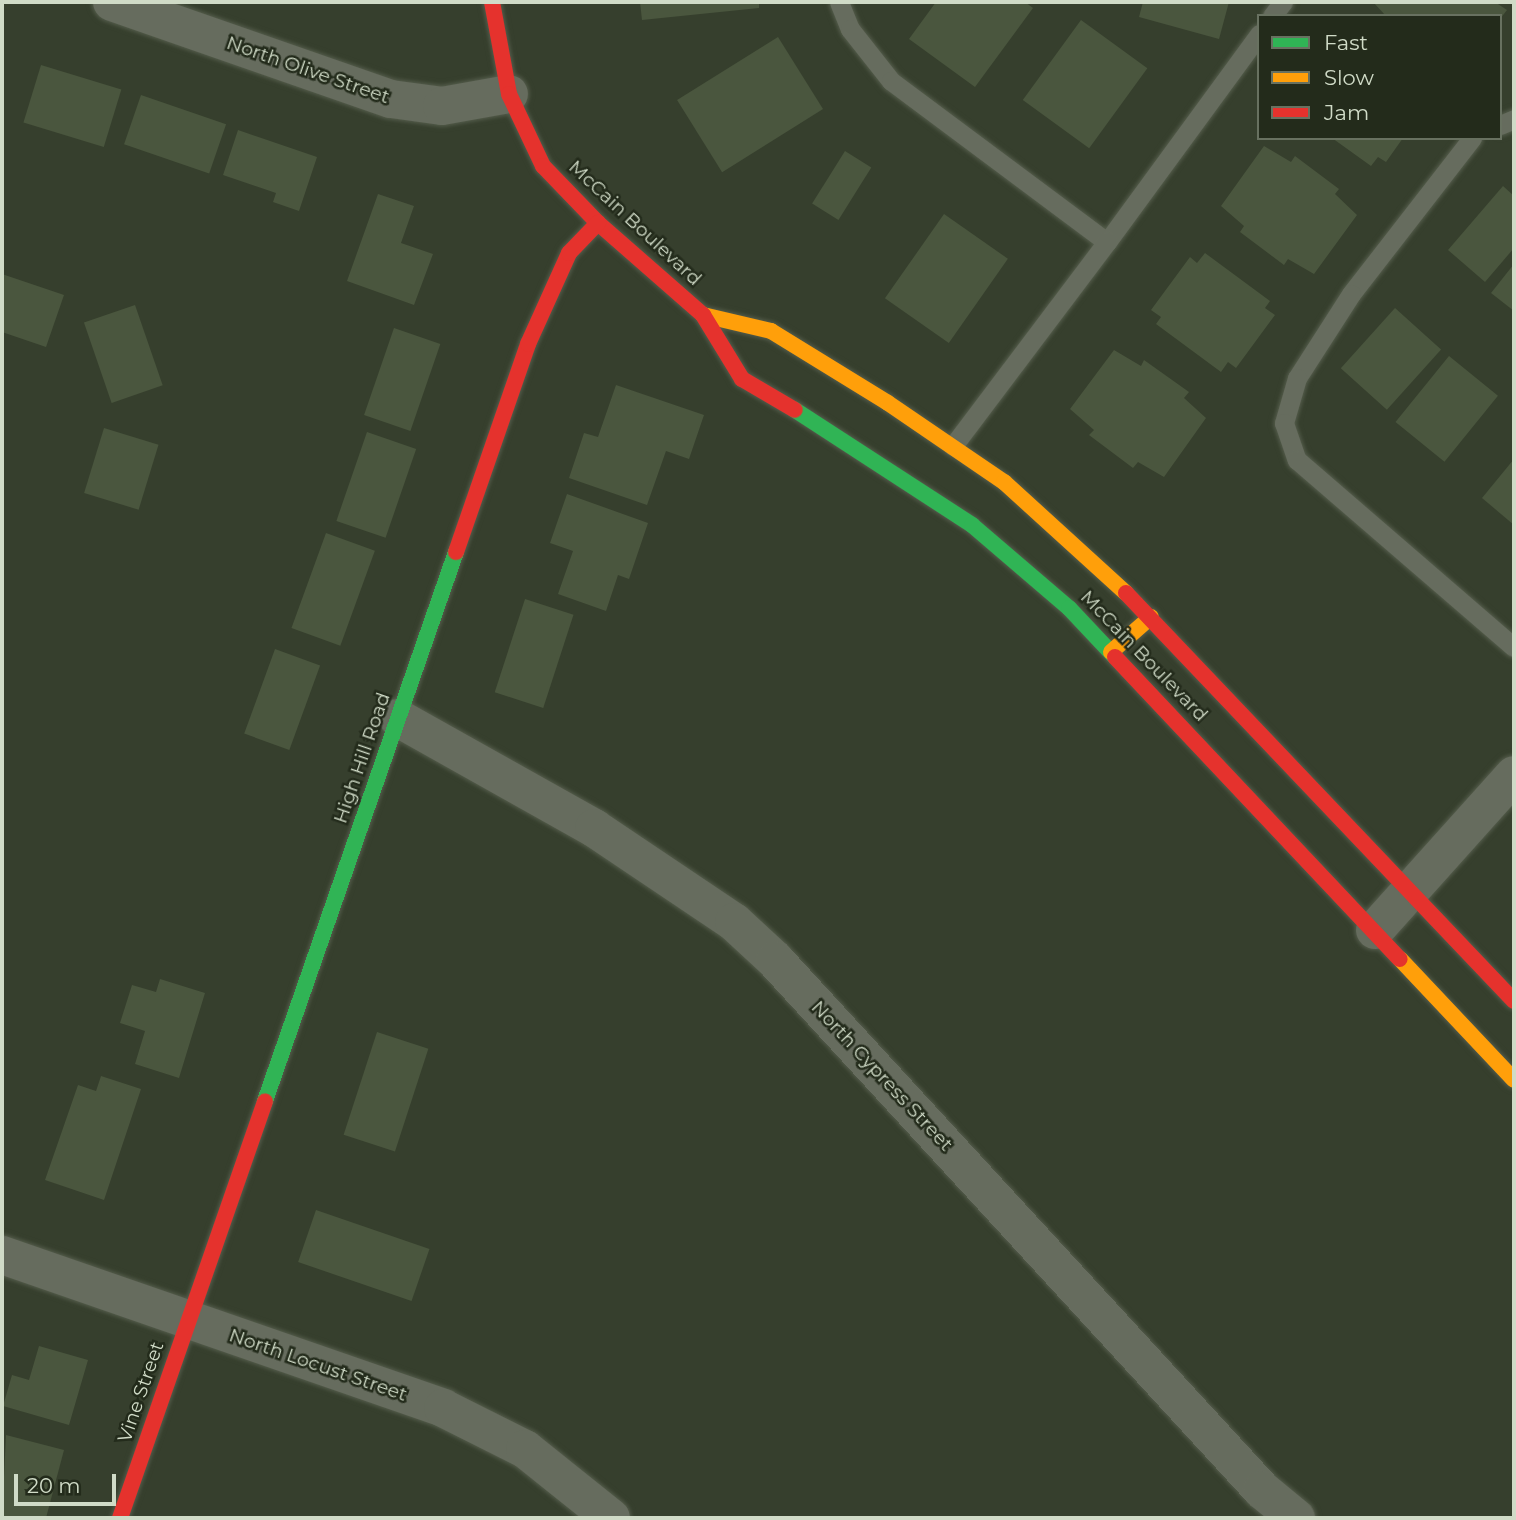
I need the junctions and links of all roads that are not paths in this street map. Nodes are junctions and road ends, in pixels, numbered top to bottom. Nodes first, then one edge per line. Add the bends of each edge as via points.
1 (112, 2) edge
2 (492, 2) edge
3 (839, 2) edge
4 (1257, 37) edge
5 (509, 94) junction
6 (1470, 140) edge
7 (598, 223) junction
8 (1107, 242) junction
9 (703, 315) junction
10 (953, 446) junction
11 (1151, 617) junction
12 (1514, 647) edge
13 (1111, 652) junction
14 (398, 718) junction
15 (1514, 775) edge
16 (1410, 890) junction
17 (1374, 930) junction
18 (1514, 1001) edge
19 (1514, 1080) edge
20 (2, 1255) edge
21 (188, 1320) junction
22 (120, 1518) edge
23 (611, 1518) edge
24 (1296, 1518) edge

1 - 5 street, North Olive Street via 391,99 442,106
2 - 5 main road, McCain Boulevard via 496,45
3 - 8 lane via 850,29 891,81
4 - 8 lane
5 - 7 main road, McCain Boulevard via 543,166
6 - 12 lane via 1351,294 1297,378 1284,424 1297,460
7 - 9 main road, McCain Boulevard
7 - 14 main road, High Hill Road via 569,253 532,334
8 - 10 lane
9 - 10 main road, McCain Boulevard via 771,331
9 - 13 main road, McCain Boulevard via 742,379 853,444 972,525 1069,608
10 - 11 main road, McCain Boulevard via 1094,559
11 - 13 main road
11 - 16 main road, McCain Boulevard
13 - 17 main road, McCain Boulevard
14 - 21 main road, High Hill Road
14 - 24 street, North Cypress Street via 594,828 734,922 775,960 1262,1490
15 - 16 street
16 - 17 street
16 - 18 main road, McCain Boulevard
17 - 19 main road, McCain Boulevard
20 - 21 street, North Locust Street
21 - 22 main road, Vine Street
21 - 23 street, North Locust Street via 443,1408 492,1430 569,1482

